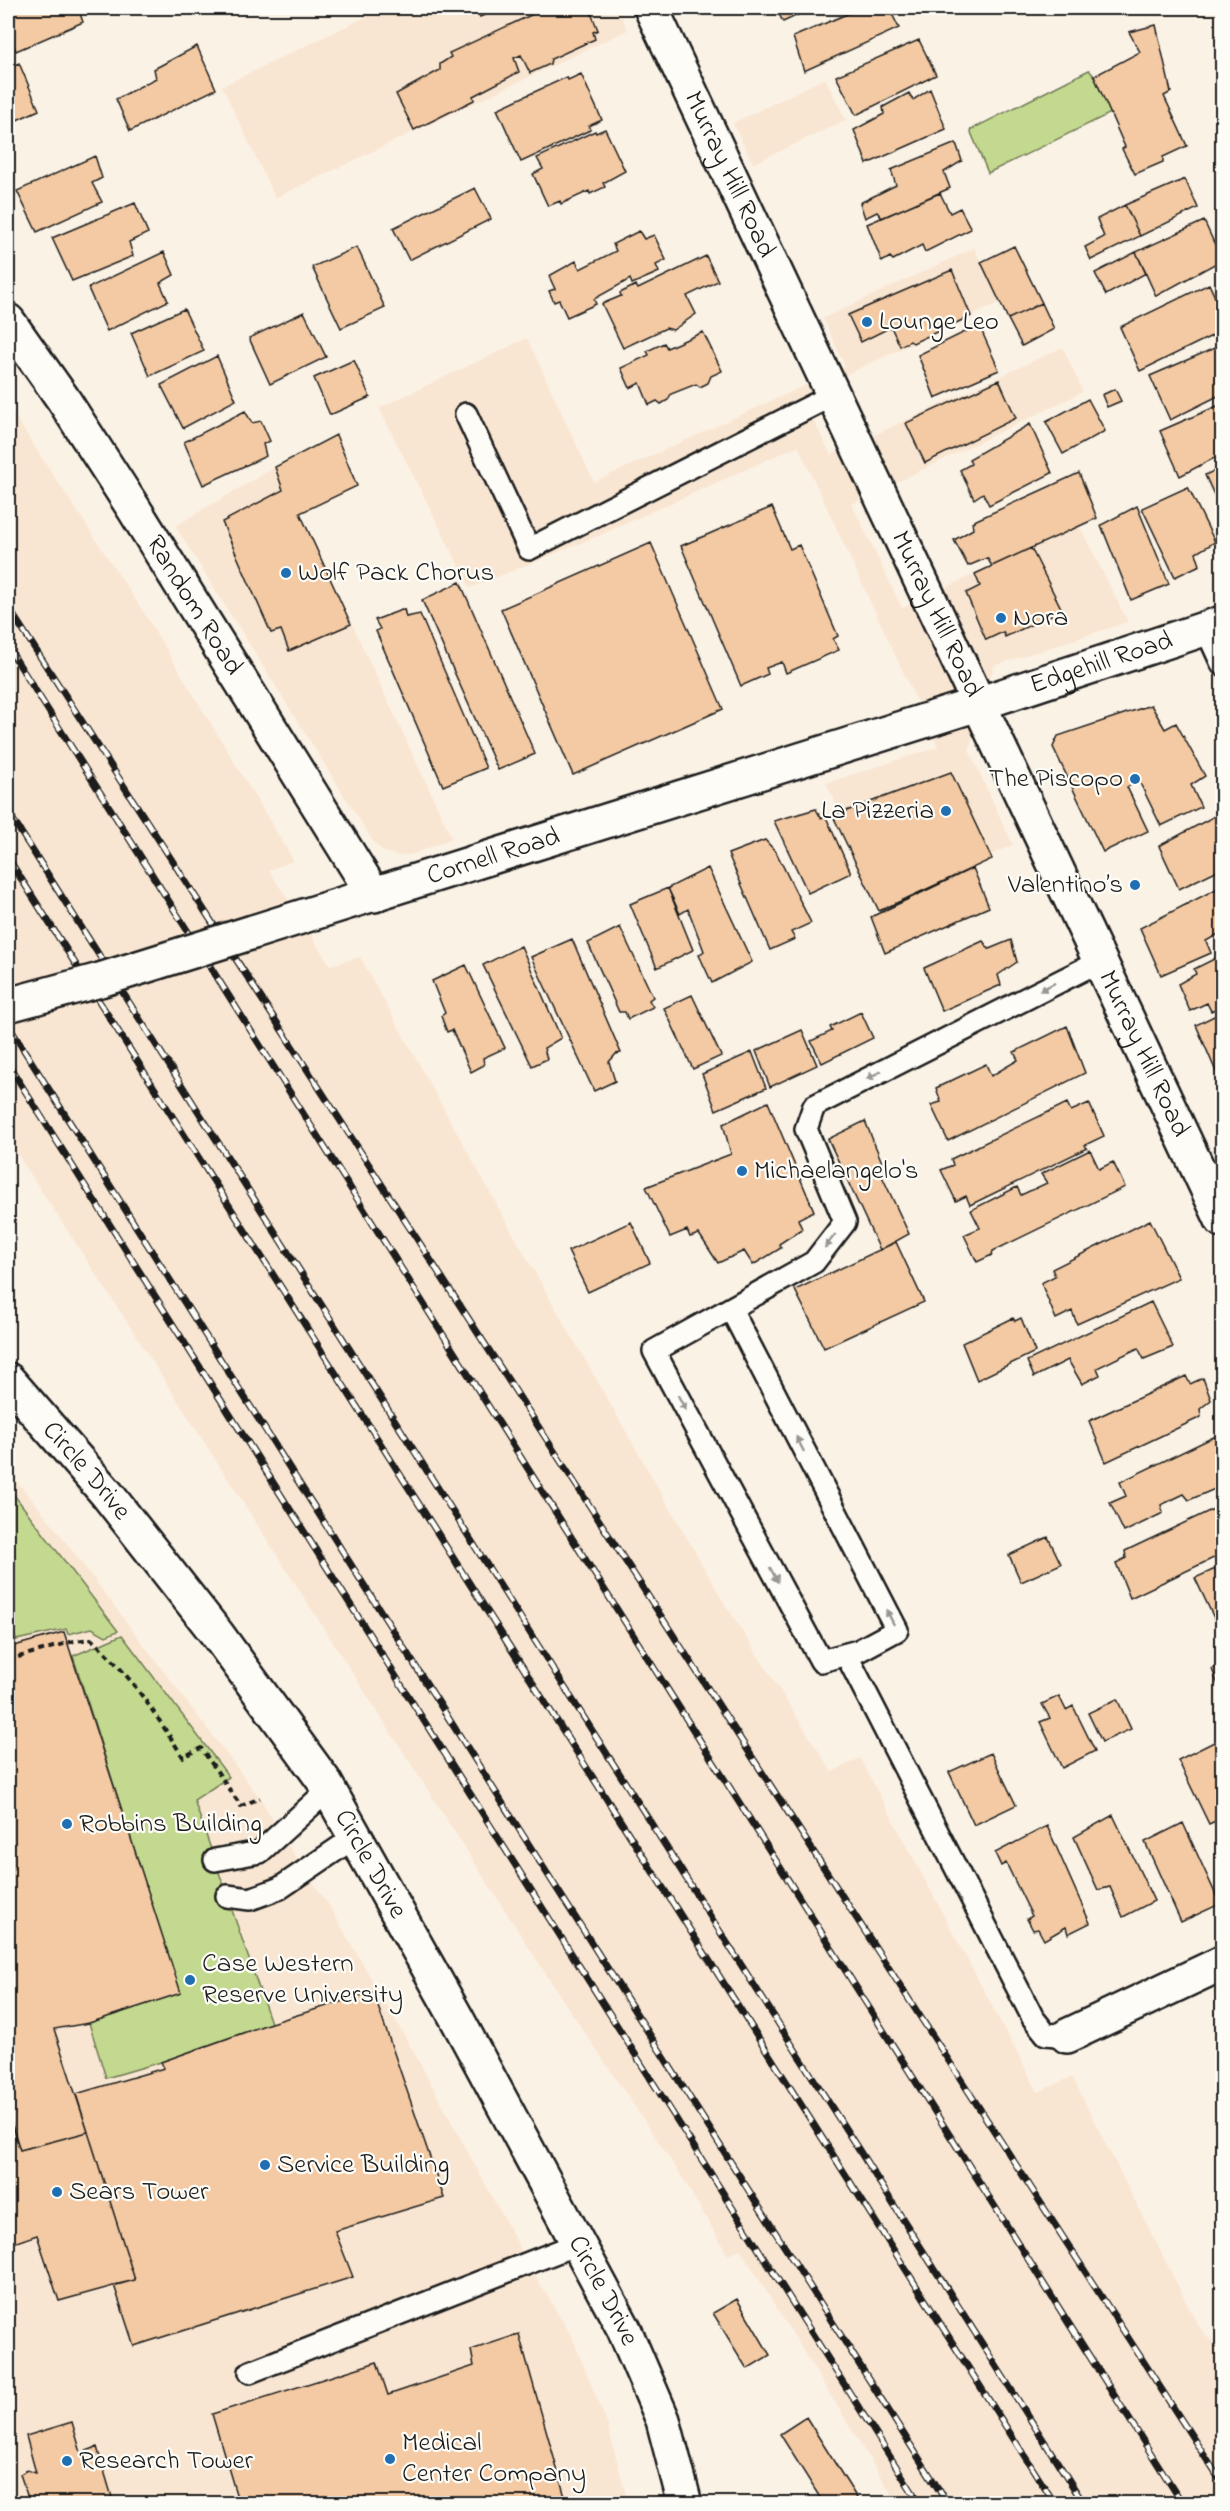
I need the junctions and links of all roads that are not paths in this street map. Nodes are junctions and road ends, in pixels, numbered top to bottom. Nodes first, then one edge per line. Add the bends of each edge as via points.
1 (651, 8) edge
2 (8, 321) edge
3 (833, 395) junction
4 (466, 414) dead end
5 (1214, 626) edge
6 (1222, 664) edge
7 (978, 705) junction
8 (374, 895) junction
9 (1100, 961) junction
10 (8, 1005) edge
11 (1222, 1220) edge
12 (730, 1309) junction
13 (8, 1380) edge
14 (846, 1654) junction
15 (328, 1790) junction
16 (355, 1837) junction
17 (215, 1860) dead end
18 (227, 1896) dead end
19 (1222, 1964) edge
20 (1067, 2036) joint
21 (577, 2244) junction
22 (250, 2372) dead end
23 (685, 2504) edge

1 - 3 street, Murray Hill Road
2 - 8 street, Random Road via 134,509
3 - 4 lane via 530,549
3 - 7 street, Murray Hill Road
5 - 6 lane
5 - 7 street, Edgehill Road
7 - 8 street, Cornell Road
7 - 9 street, Murray Hill Road
8 - 10 street, Cornell Road, bridge
9 - 11 street, Murray Hill Road
9 -> 12 lane via 814,1106 806,1130 845,1222 814,1262
14 -> 12 lane via 897,1630
12 -> 14 lane via 654,1351 820,1661
13 - 15 street, Circle Drive via 107,1494 217,1634
14 - 20 lane via 1033,2018 1046,2034
15 - 16 street, Circle Drive
15 - 17 lane via 260,1852
16 - 18 lane via 280,1888 250,1899
16 - 21 street, Circle Drive
19 - 20 street
21 - 22 lane
21 - 23 street, Circle Drive via 624,2329 663,2420

